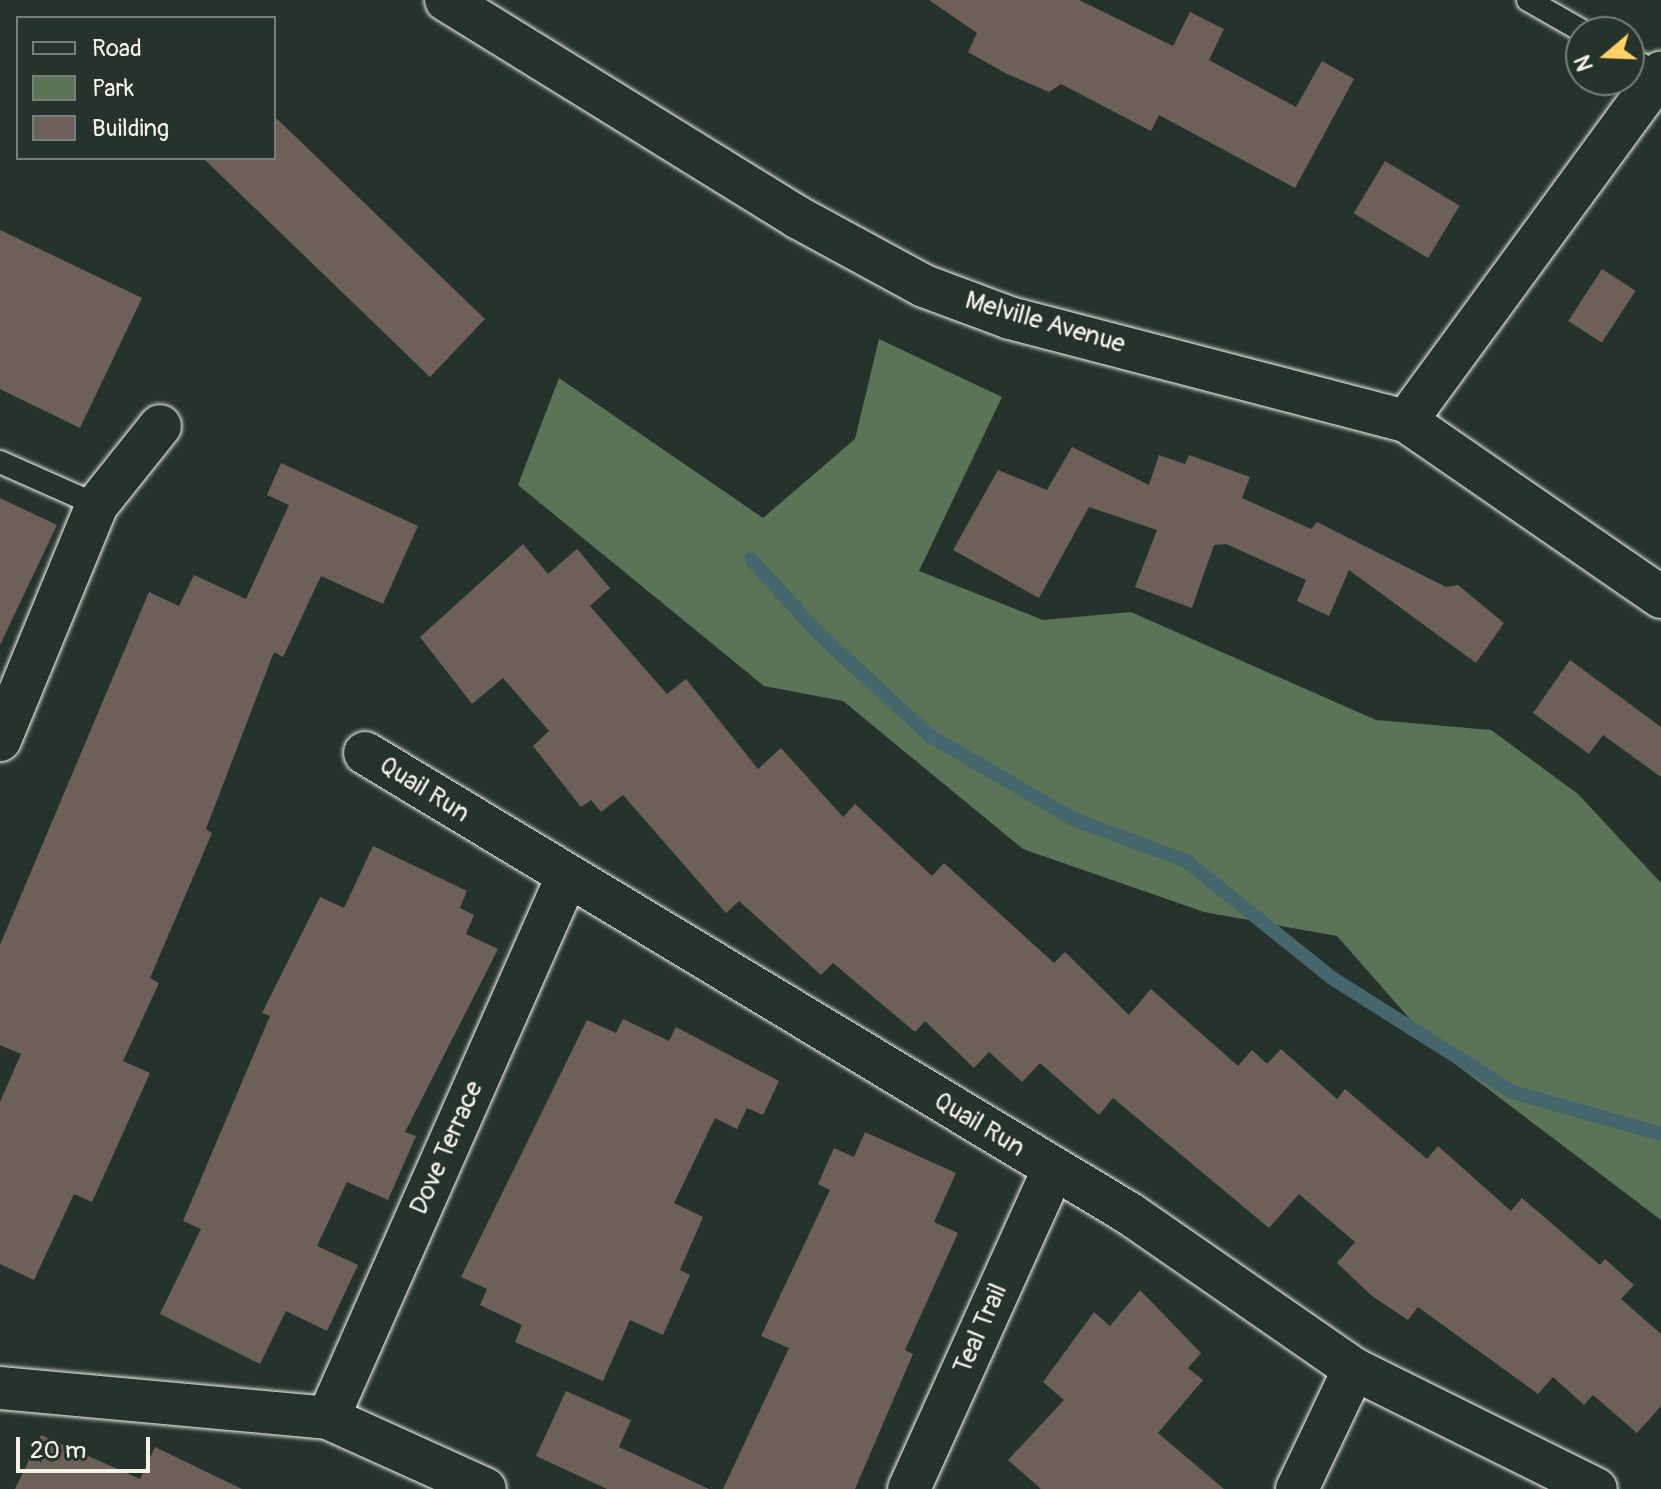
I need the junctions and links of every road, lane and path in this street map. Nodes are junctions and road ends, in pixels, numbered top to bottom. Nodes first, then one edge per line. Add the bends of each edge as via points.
1 (446, 0) edge
2 (1528, 0) edge
3 (1565, 21) edge
4 (1652, 70) edge
5 (1406, 421) junction
6 (160, 426) dead end
7 (0, 462) edge
8 (97, 505) junction
9 (1661, 597) edge
10 (0, 740) edge
11 (365, 753) dead end
12 (566, 879) junction
13 (1053, 1170) junction
14 (1354, 1369) junction
15 (0, 1388) edge
16 (328, 1418) junction
17 (485, 1489) edge
18 (909, 1489) edge
19 (1297, 1489) edge
20 (1596, 1489) edge

1 - 5 street, Melville Avenue via 797,217 924,286 1010,318
2 - 3 lane
4 - 5 street
5 - 9 street, Melville Avenue
6 - 8 street
7 - 8 lane
8 - 10 street
11 - 12 street, Quail Run
12 - 13 street, Quail Run
12 - 16 street, Dove Terrace
13 - 14 street, Quail Run via 1130,1214
13 - 18 street, Teal Trail
14 - 19 street
14 - 20 street, Quail Run
15 - 16 street
16 - 17 street

